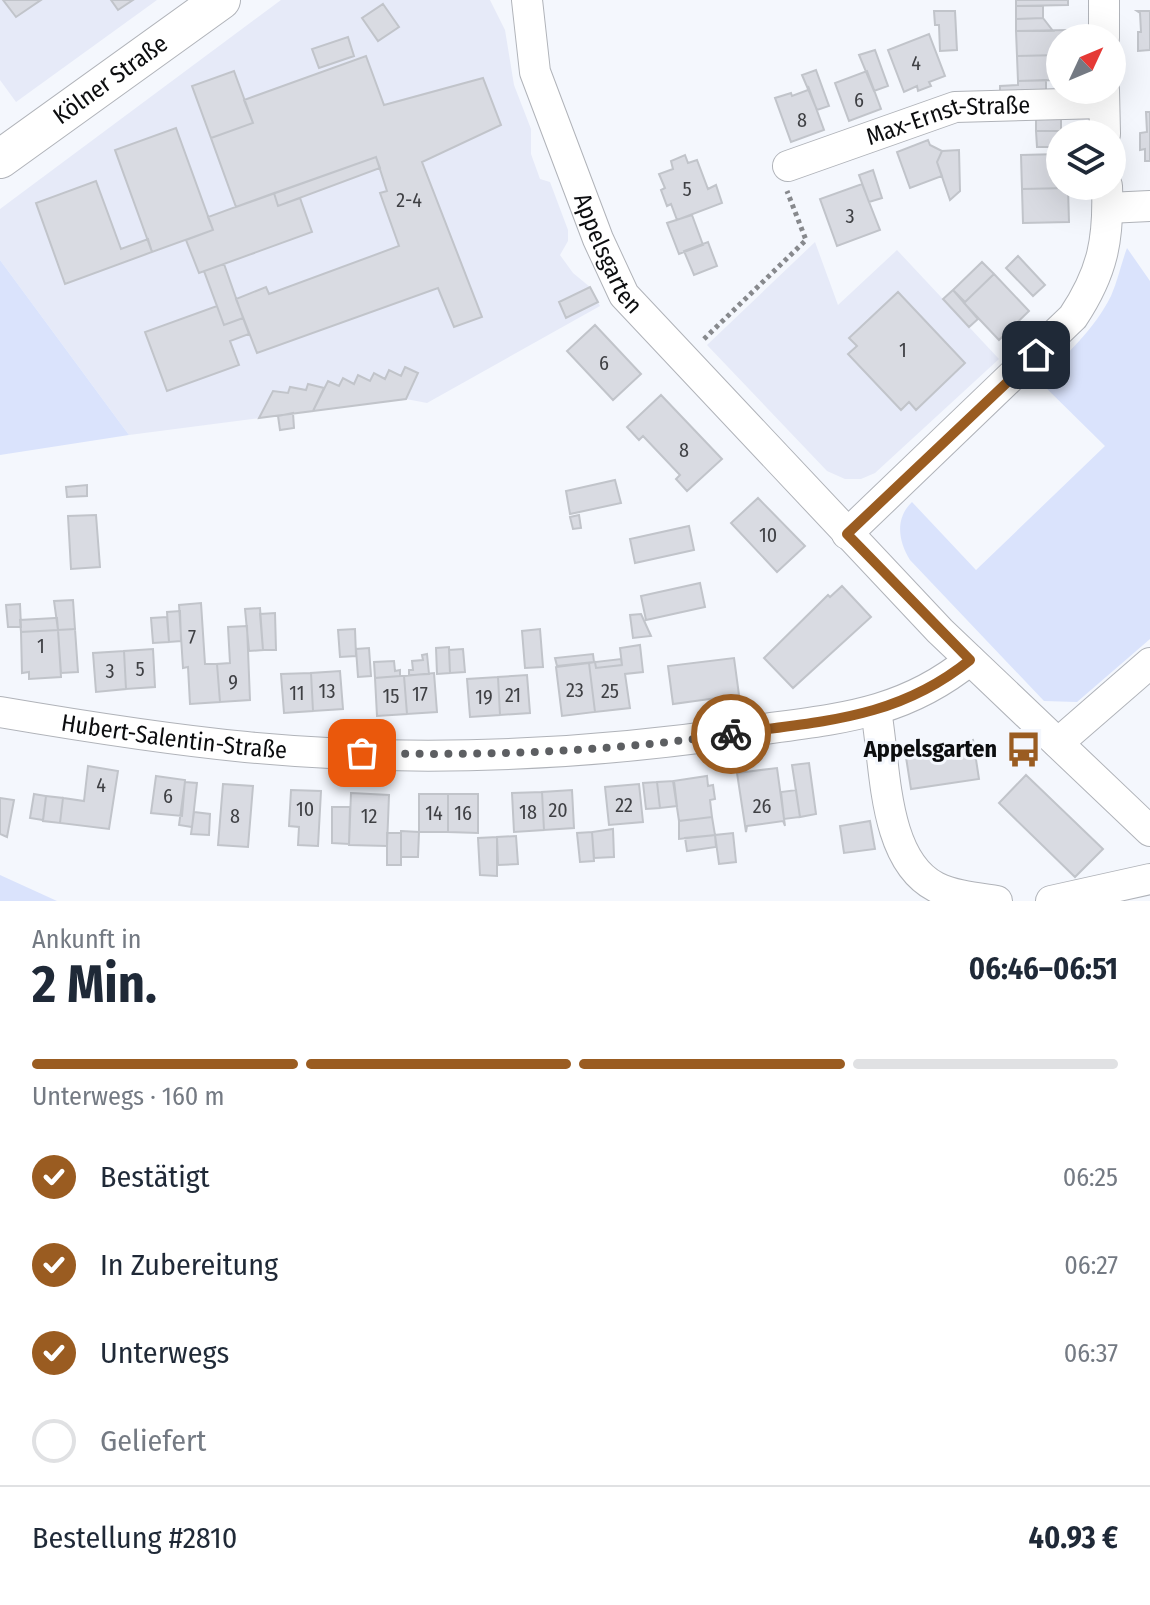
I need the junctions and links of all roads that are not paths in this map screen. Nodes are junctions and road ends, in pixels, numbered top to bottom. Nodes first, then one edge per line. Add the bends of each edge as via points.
1 (221, 0) edge
2 (527, 0) edge
3 (1104, 0) edge
4 (1104, 24) edge
5 (1046, 100) edge
6 (0, 159) edge
7 (788, 166) road end
8 (1107, 200) edge
9 (1121, 200) edge
10 (1150, 206) edge
11 (847, 534) junction
12 (970, 660) junction
13 (1150, 663) edge
14 (876, 711) junction
15 (0, 712) edge
16 (1058, 743) junction
17 (1150, 831) edge
18 (1150, 879) edge
19 (997, 901) edge
20 (1051, 901) edge

1 - 6 main road, Kölner Straße
2 - 11 street, Appelsgarten via 535,72 624,295
3 - 4 street
5 - 7 street, Max-Ernst-Straße via 955,107 845,161
8 - 11 street via 1099,268 1073,317
9 - 10 street
11 - 12 street, Appelsgarten
12 - 14 street, Hubert-Salentin-Straße via 928,690
12 - 16 street, Appelsgarten
13 - 16 street
14 - 15 street, Hubert-Salentin-Straße via 631,746 454,755 249,747
14 - 19 street via 893,827 906,858 939,888
16 - 17 street, Appelsgarten
18 - 20 street

